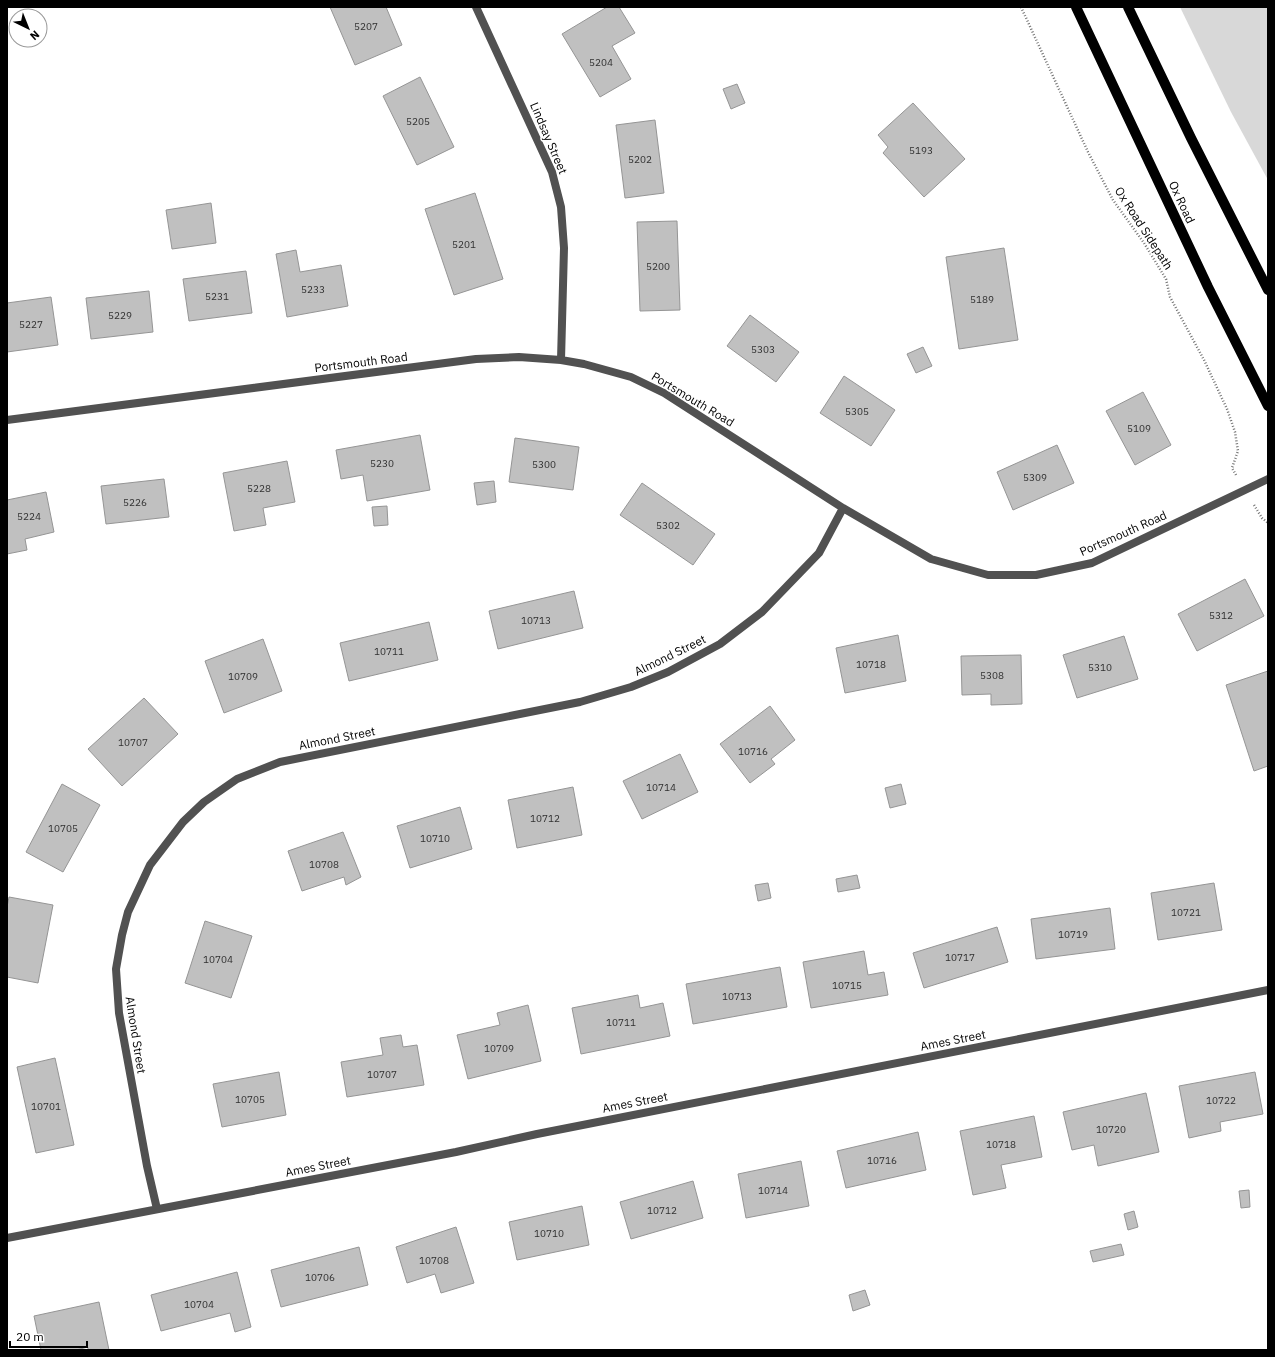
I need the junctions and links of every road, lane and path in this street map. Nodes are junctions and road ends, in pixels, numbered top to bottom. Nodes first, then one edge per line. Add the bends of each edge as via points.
1 (476, 7) edge
2 (1021, 7) edge
3 (1076, 7) edge
4 (1128, 7) edge
5 (1268, 290) edge
6 (561, 360) junction
7 (1268, 406) edge
8 (7, 420) edge
9 (1268, 478) edge
10 (1245, 490) junction
11 (843, 508) junction
12 (1268, 523) edge
13 (1268, 990) edge
14 (157, 1209) junction
15 (7, 1238) edge

1 - 6 street, Lindsay Street via 552,172 556,186 561,208 564,248
2 - 10 path, Ox Road Sidepath via 1088,152 1113,200 1166,279 1170,297 1227,409 1238,451 1232,468
3 - 7 main road, Ox Road via 1208,287
4 - 5 main road
6 - 8 street, Portsmouth Road via 519,357 476,359
6 - 11 street, Portsmouth Road via 631,377 664,393
9 - 10 street, Portsmouth Road
10 - 11 street, Portsmouth Road via 1092,563 1036,576 988,576 931,559
10 - 12 path, Ox Road Sidepath via 1262,518
11 - 14 street, Almond Street via 819,553 762,612 720,644 668,672 631,687 580,702 280,762 237,779 204,802 183,822 150,865 122,935 116,969 119,1013
13 - 14 street, Ames Street
14 - 15 street, Ames Street

